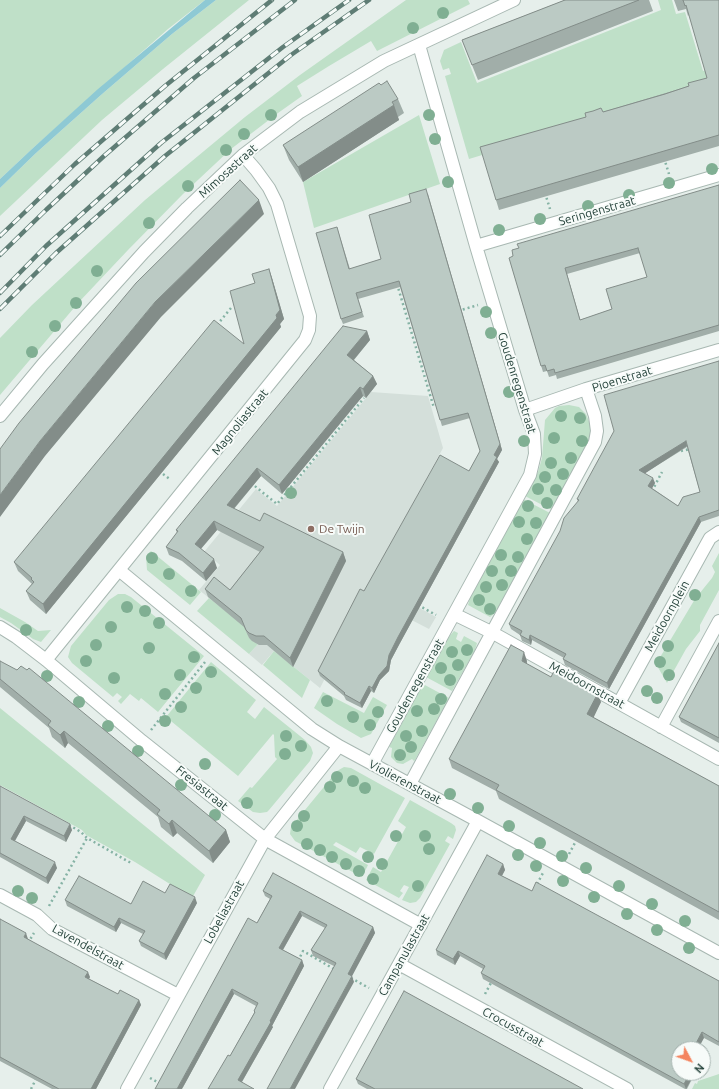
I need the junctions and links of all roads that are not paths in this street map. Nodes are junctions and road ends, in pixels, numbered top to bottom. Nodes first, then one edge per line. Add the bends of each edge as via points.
1 (514, 0) edge
2 (419, 45) junction
3 (243, 155) junction
4 (719, 175) edge
5 (476, 246) junction
6 (719, 350) edge
7 (586, 389) junction
8 (525, 410) junction
9 (0, 416) edge
10 (719, 532) edge
11 (119, 570) junction
12 (452, 618) junction
13 (719, 621) edge
14 (0, 627) edge
15 (493, 633) junction
16 (46, 660) junction
17 (619, 703) junction
18 (661, 727) junction
19 (339, 746) junction
20 (719, 759) edge
21 (372, 764) junction
22 (410, 784) junction
23 (478, 821) junction
24 (265, 839) junction
25 (0, 895) edge
26 (421, 925) junction
27 (719, 953) edge
28 (399, 964) junction
29 (178, 995) junction
30 (127, 1089) edge
31 (330, 1089) edge
32 (627, 1089) edge

1 - 2 street, Mimosastraat
2 - 3 street, Mimosastraat via 384,61 300,112
2 - 5 street, Goudenregenstraat
3 - 9 street, Mimosastraat via 144,252
3 - 11 street, Magnoliastraat via 269,188 277,204 310,316 309,330 298,350
4 - 5 street, Seringenstraat
5 - 8 street, Goudenregenstraat
6 - 7 street, Pioenstraat
7 - 8 street, Pioenstraat
7 - 15 street via 595,416 595,442
8 - 12 street, Goudenregenstraat via 534,434 535,454 530,476
10 - 17 street, Meidoornplein via 710,538 704,547
11 - 16 street, Magnoliastraat
11 - 19 street, Violierenstraat via 312,729
12 - 15 street, Meidoornstraat
12 - 21 street, Goudenregenstraat
13 - 18 street
14 - 16 street, Fresiastraat
15 - 17 street, Meidoornstraat
15 - 22 street
16 - 24 street, Fresiastraat
17 - 18 street, Meidoornstraat
18 - 20 street, Meidoornstraat
19 - 21 street, Violierenstraat
19 - 24 street, Lobeliastraat
21 - 22 street, Violierenstraat
22 - 23 street, Violierenstraat
23 - 26 street, Campanulastraat
23 - 27 street, Violierenstraat
24 - 26 street, Fresiastraat
24 - 29 street, Lobeliastraat
25 - 29 street, Lavendelstraat via 37,915 52,929
26 - 28 street, Campanulastraat
28 - 31 street, Campanulastraat
28 - 32 street, Crocusstraat
29 - 30 street, Lobeliastraat

